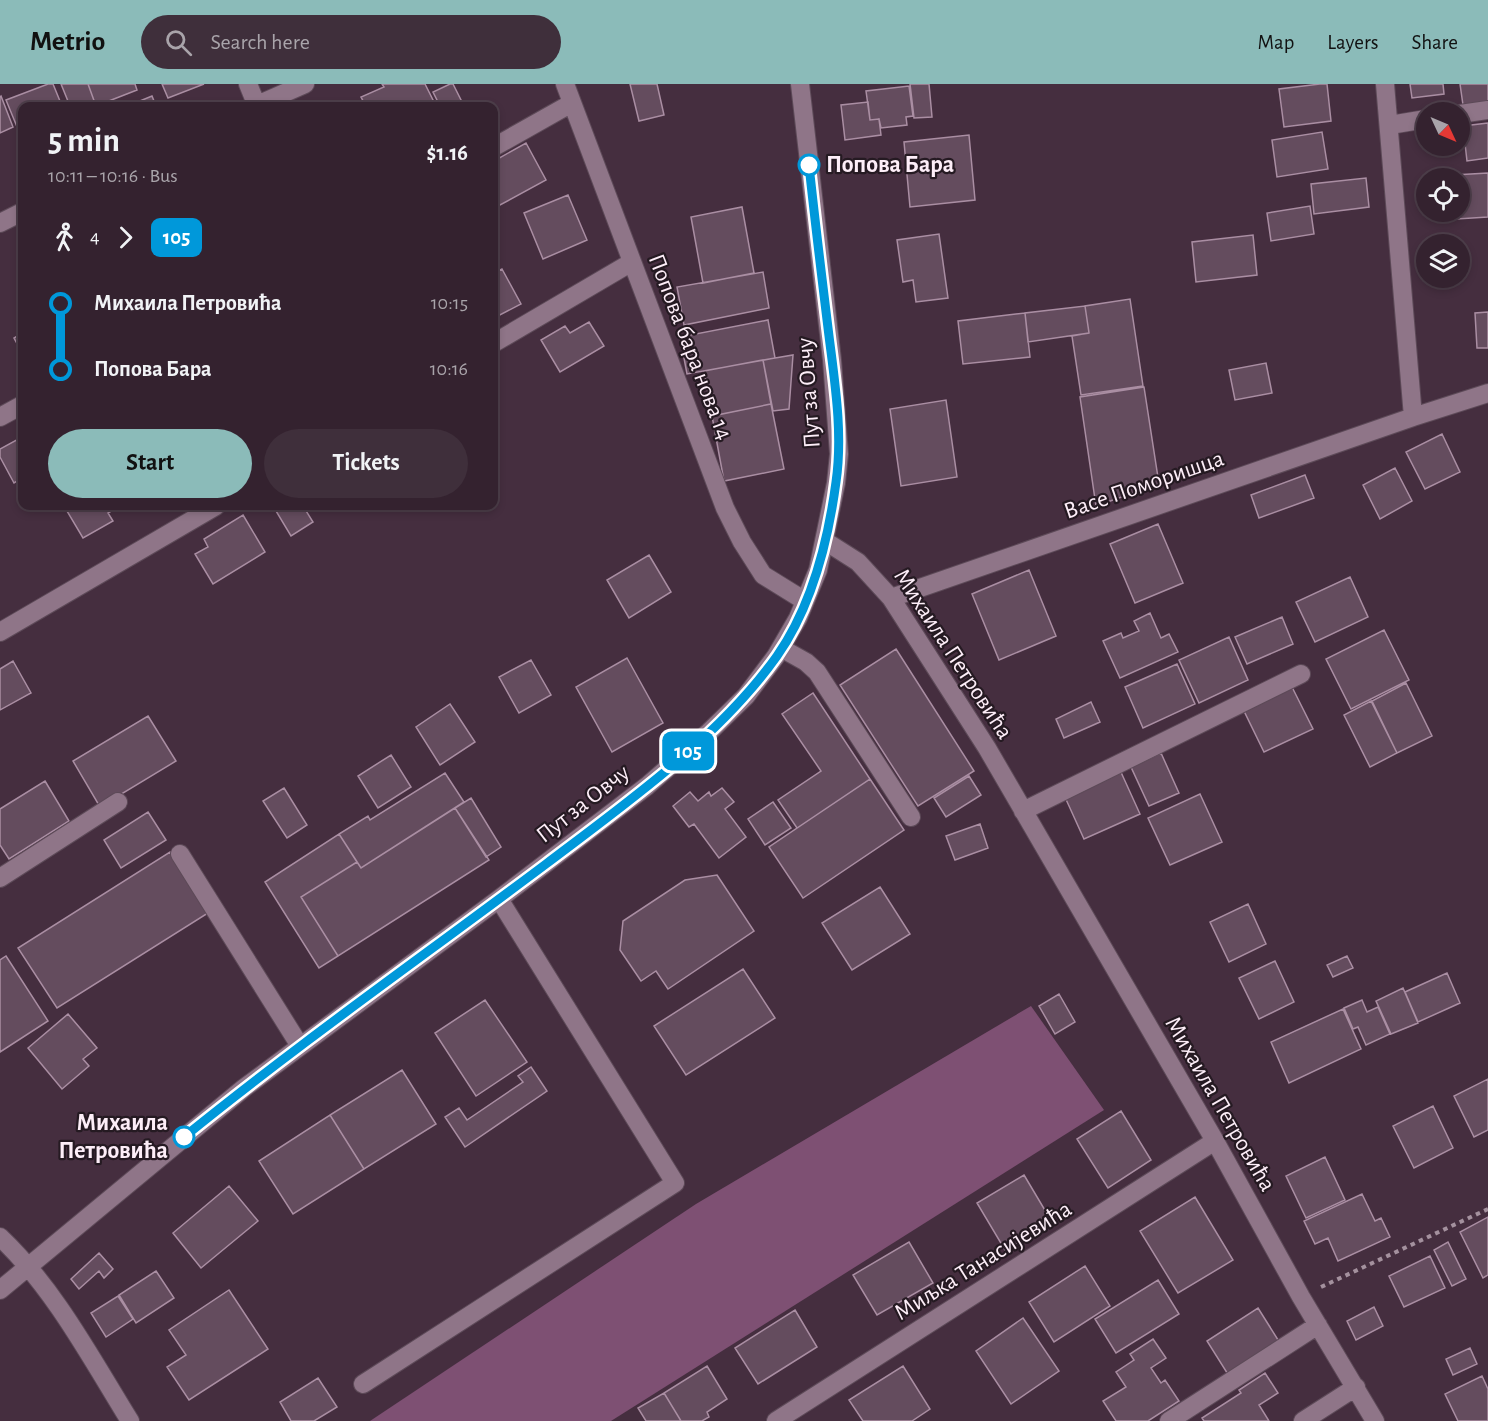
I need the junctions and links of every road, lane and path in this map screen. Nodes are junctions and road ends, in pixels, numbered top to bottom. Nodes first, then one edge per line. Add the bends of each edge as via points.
1 (248, 84) edge
2 (305, 84) edge
3 (566, 84) edge
4 (800, 84) edge
5 (1385, 84) edge
6 (255, 102) edge
7 (265, 102) edge
8 (572, 104) junction
9 (1488, 110) edge
10 (1470, 113) edge
11 (1416, 120) edge
12 (1389, 124) junction
13 (498, 145) edge
14 (18, 214) edge
15 (0, 223) edge
16 (632, 262) junction
17 (498, 341) edge
18 (1488, 393) edge
19 (18, 407) edge
20 (0, 417) edge
21 (1413, 417) junction
22 (209, 510) edge
23 (825, 541) junction
24 (891, 598) junction
25 (805, 602) junction
26 (0, 632) edge
27 (781, 648) junction
28 (1300, 674) dead end
29 (118, 802) dead end
30 (1023, 811) junction
31 (911, 817) dead end
32 (180, 854) dead end
33 (0, 878) edge
34 (499, 899) junction
35 (300, 1046) junction
36 (1215, 1142) junction
37 (1488, 1209) edge
38 (0, 1237) edge
39 (29, 1266) junction
40 (0, 1290) edge
41 (1301, 1297) junction
42 (1318, 1325) junction
43 (363, 1384) dead end
44 (1356, 1387) junction
45 (130, 1421) edge
46 (776, 1421) edge
47 (1169, 1421) edge
48 (1303, 1421) edge
49 (1375, 1421) edge

1 - 6 street
2 - 7 street
3 - 8 street, Попова бара нова 14
4 - 23 street, Пут за Овчу via 838,428 836,483
5 - 12 street
8 - 13 street
8 - 16 street, Попова бара нова 14
9 - 10 street
11 - 12 street
12 - 21 street
14 - 15 street
16 - 17 street
16 - 25 street, Попова бара нова 14 via 725,508 742,542 763,575
18 - 21 street, Васе Поморишца
19 - 20 street
21 - 24 street, Васе Поморишца
22 - 26 street
23 - 24 street, Михаила Петровића via 858,562
23 - 25 street, Пут за Овчу
24 - 30 street, Михаила Петровића
25 - 27 street, Пут за Овчу
27 - 31 street via 817,672
27 - 34 street, Пут за Овчу via 746,696 709,732 647,786
28 - 30 street
29 - 33 street
30 - 36 street, Михаила Петровића
32 - 35 street
34 - 35 street, Пут за Овчу
34 - 43 street via 675,1183
35 - 39 street, Пут за Овчу
36 - 41 street, Михаила Петровића
36 - 46 street, Миљка Танасијевића
37 - 41 path
38 - 39 street
39 - 40 street, Пут за Овчу
39 - 45 street
41 - 42 street, Михаила Петровића
42 - 44 street, Михаила Петровића
42 - 47 street
44 - 48 street
44 - 49 street, Михаила Петровића

